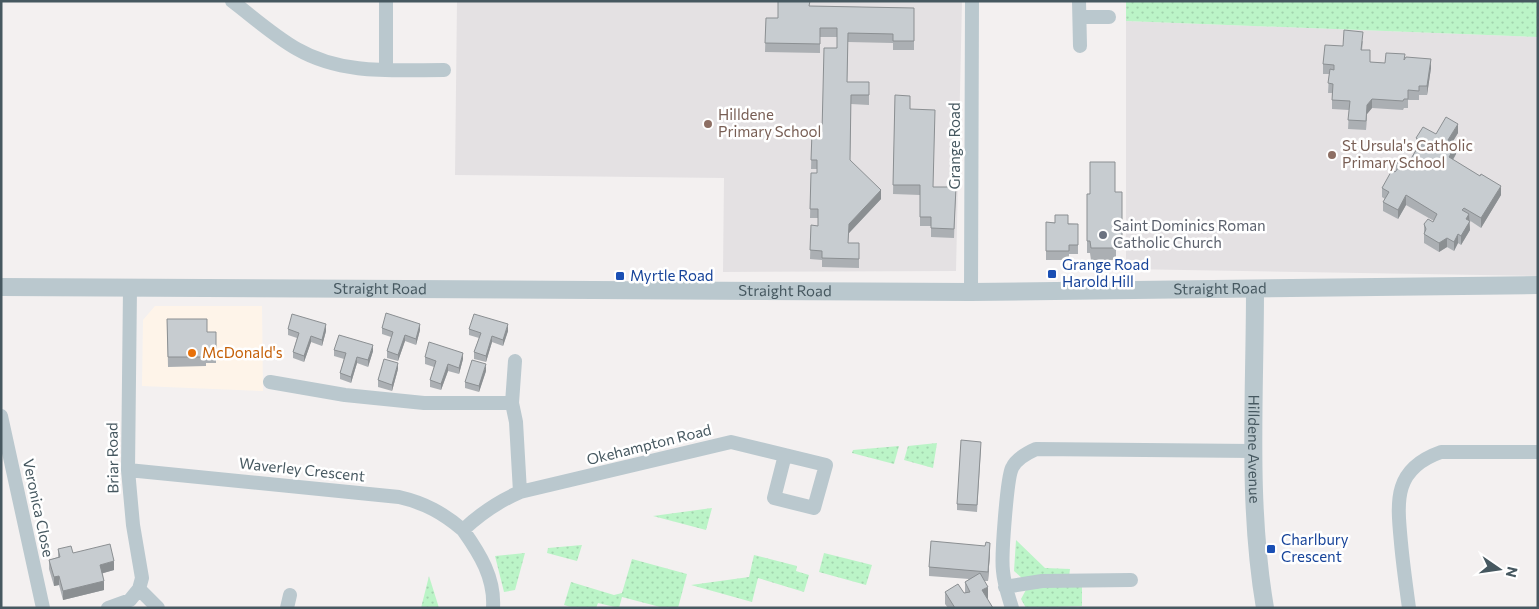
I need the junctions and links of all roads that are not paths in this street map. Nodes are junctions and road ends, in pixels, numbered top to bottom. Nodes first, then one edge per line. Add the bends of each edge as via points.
1 (232, 1) edge
2 (386, 1) edge
3 (972, 1) edge
4 (1078, 1) edge
5 (1080, 17) junction
6 (1109, 17) dead end
7 (1080, 46) dead end
8 (386, 70) junction
9 (444, 70) dead end
10 (1538, 285) edge
11 (1, 287) edge
12 (130, 288) junction
13 (1255, 290) junction
14 (971, 292) junction
15 (515, 361) dead end
16 (270, 382) dead end
17 (512, 403) junction
18 (1, 416) edge
19 (1253, 451) junction
20 (1538, 452) edge
21 (785, 455) dead end
22 (128, 470) junction
23 (520, 492) junction
24 (463, 530) junction
25 (1131, 580) dead end
26 (1005, 587) junction
27 (139, 589) junction
28 (43, 608) edge
29 (108, 608) edge
30 (158, 608) edge
31 (493, 608) edge
32 (1012, 608) edge
33 (1265, 608) edge
34 (1409, 608) edge

1 - 8 street via 297,49 343,67
2 - 8 street
3 - 14 street, Grange Road
4 - 5 street
5 - 6 street
5 - 7 street
8 - 9 street
10 - 13 street, Straight Road
11 - 12 street, Straight Road
12 - 14 street, Straight Road
12 - 22 street, Briar Road
13 - 14 street, Straight Road
13 - 19 street, Hilldene Avenue
15 - 17 street
16 - 17 street via 345,396 424,404
17 - 23 street
18 - 28 street, Veronica Close
19 - 26 street via 1036,450 1028,453 1012,467 1008,484 1002,568
19 - 33 street, Hilldene Avenue via 1255,520
20 - 34 street via 1441,452 1414,466 1404,481 1397,505
21 - 23 street, Okehampton Road via 731,442
22 - 24 street, Waverley Crescent via 399,497 419,501 441,512
22 - 27 street, Briar Road via 132,525 142,567
23 - 24 street via 497,502
24 - 31 street via 482,556 489,574
25 - 26 street via 1042,581
26 - 32 street
27 - 29 street via 130,600
27 - 30 street

